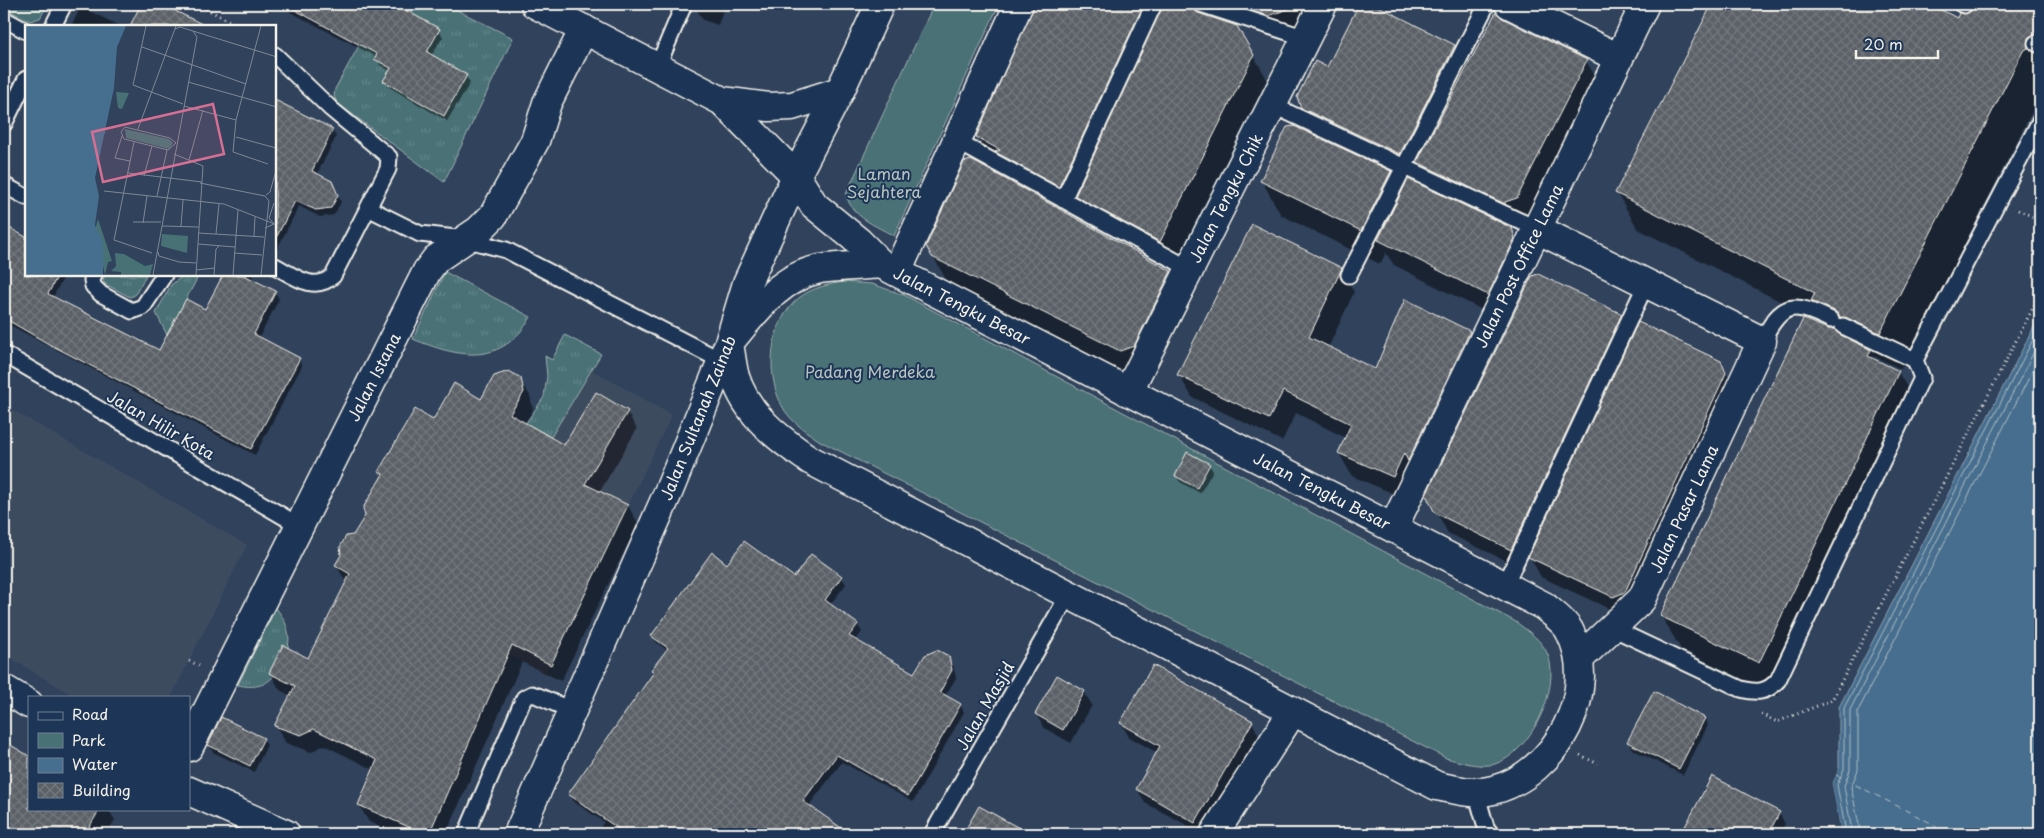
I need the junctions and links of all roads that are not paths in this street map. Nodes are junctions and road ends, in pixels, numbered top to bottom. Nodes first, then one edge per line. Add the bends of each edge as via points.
1 (64, 4) edge
2 (535, 4) edge
3 (684, 4) edge
4 (880, 4) edge
5 (1019, 4) edge
6 (1154, 4) edge
7 (1201, 4) edge
8 (1323, 4) edge
9 (1487, 4) edge
10 (1509, 4) edge
11 (1645, 4) edge
12 (4, 19) edge
13 (54, 25) edge
14 (584, 29) junction
15 (25, 30) edge
16 (1306, 38) junction
17 (276, 56) edge
18 (1619, 58) junction
19 (657, 68) junction
20 (25, 81) edge
21 (840, 91) junction
22 (722, 101) junction
23 (1272, 105) junction
24 (2040, 121) edge
25 (4, 124) edge
26 (956, 141) junction
27 (1404, 167) junction
28 (796, 176) junction
29 (4, 185) edge
30 (25, 196) edge
31 (1063, 200) junction
32 (368, 208) junction
33 (1537, 228) junction
34 (465, 239) junction
35 (276, 267) edge
36 (889, 268) junction
37 (1190, 270) junction
38 (1349, 275) dead end
39 (94, 276) edge
40 (163, 276) edge
41 (1646, 284) junction
42 (1762, 341) junction
43 (725, 351) junction
44 (4, 354) edge
45 (1915, 360) junction
46 (1128, 392) junction
47 (300, 526) junction
48 (1393, 528) junction
49 (1505, 586) junction
50 (1069, 594) junction
51 (1612, 628) junction
52 (1580, 658) junction
53 (4, 689) edge
54 (28, 703) edge
55 (573, 711) junction
56 (1294, 711) junction
57 (190, 745) edge
58 (190, 791) edge
59 (1476, 792) junction
60 (286, 834) edge
61 (466, 834) edge
62 (518, 834) edge
63 (932, 834) edge
64 (1214, 834) edge
65 (1491, 834) edge

1 - 13 lane
2 - 14 main road
3 - 19 lane
4 - 21 main road, Jalan Sultanah Zainab
5 - 26 main road
6 - 31 lane
7 - 16 lane
8 - 16 main road, Jalan Tengku Chik
9 - 27 lane
10 - 18 main road
11 - 18 main road, Jalan Post Office Lama
12 - 15 lane
14 - 19 main road
14 - 34 main road, Jalan Istana via 546,105 535,141 498,207 486,224
16 - 23 main road, Jalan Tengku Chik
17 - 32 lane via 331,109 389,157 388,169
18 - 33 main road, Jalan Post Office Lama
19 - 22 main road
20 - 25 lane
21 - 22 main road via 792,106 769,107
21 - 28 main road, Jalan Sultanah Zainab
22 - 28 main road
23 - 27 lane
23 - 37 main road, Jalan Tengku Chik
24 - 45 lane
26 - 31 lane
26 - 36 main road
27 - 33 lane
27 - 38 lane
28 - 36 main road via 814,205
28 - 43 main road, Jalan Sultanah Zainab via 747,283
29 - 30 lane
31 - 37 lane
32 - 34 lane via 420,234
32 - 35 lane via 333,276 322,284 308,283
33 - 41 main road
33 - 48 main road, Jalan Post Office Lama
34 - 43 lane via 506,250
34 - 47 main road, Jalan Istana via 431,264
36 - 43 main road, Jalan Tengku Besar via 819,269 798,276 776,290
36 - 46 main road, Jalan Tengku Besar
37 - 46 main road, Jalan Tengku Chik
39 - 40 lane via 96,290 132,311 143,307
41 - 42 main road
41 - 49 lane
42 - 45 lane via 1774,318 1782,312 1805,308
42 - 51 main road, Jalan Pasar Lama via 1642,599
43 - 50 main road, Jalan Tengku Besar via 749,405 765,426 784,442 810,460
43 - 55 main road, Jalan Sultanah Zainab via 670,488
44 - 47 lane, Jalan Hilir Kota
45 - 51 lane via 1921,381 1772,687 1753,692 1741,689
46 - 48 main road, Jalan Tengku Besar
47 - 57 main road, Jalan Istana
48 - 49 main road, Jalan Tengku Besar
49 - 52 main road, Jalan Tengku Besar via 1544,606 1568,628
50 - 56 main road, Jalan Tengku Besar
50 - 63 lane, Jalan Masjid
51 - 52 main road, Jalan Pasar Lama
52 - 59 main road, Jalan Tengku Besar via 1578,692 1570,722 1558,743 1538,766 1517,782 1492,791
53 - 54 main road
55 - 61 lane via 532,694 524,698
55 - 62 main road, Jalan Sultanah Zainab
56 - 59 main road, Jalan Tengku Besar via 1437,786
56 - 64 main road
58 - 60 main road
59 - 65 lane

